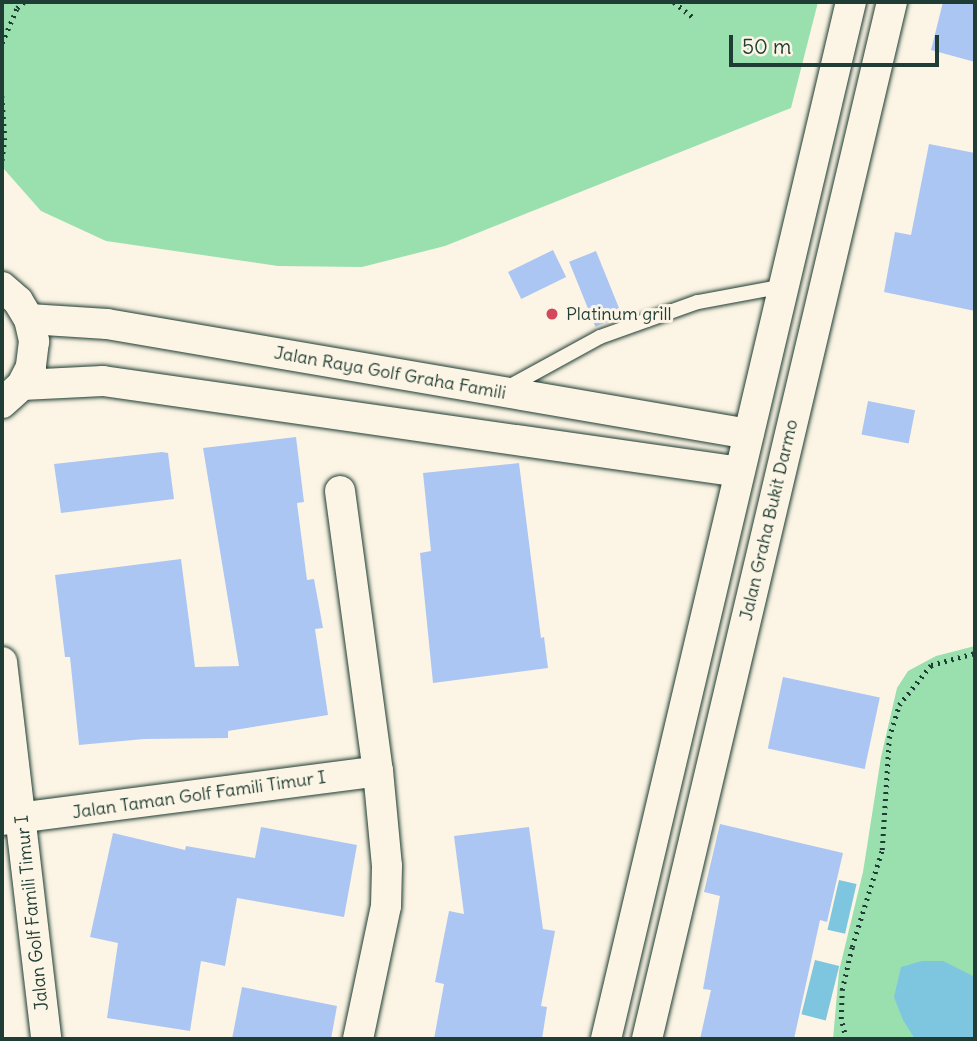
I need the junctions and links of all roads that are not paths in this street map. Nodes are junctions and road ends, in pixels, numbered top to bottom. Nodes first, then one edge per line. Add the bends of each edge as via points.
1 (851, 2) edge
2 (892, 2) edge
3 (784, 286) junction
4 (2, 287) edge
5 (29, 319) junction
6 (499, 392) junction
7 (12, 394) edge
8 (749, 433) junction
9 (740, 472) junction
10 (340, 491) dead end
11 (2, 662) edge
12 (378, 771) junction
13 (12, 820) edge
14 (46, 1039) edge
15 (358, 1039) edge
16 (606, 1039) edge
17 (647, 1039) edge

1 - 3 street
2 - 17 street, Jalan Graha Bukit Darmo
3 - 6 lane via 698,302 600,337
3 - 8 street
4 - 5 street
5 - 6 street, Jalan Raya Golf Graha Famili via 107,324
5 - 7 street via 34,354
6 - 8 street, Jalan Raya Golf Graha Famili
7 - 9 street via 103,381
8 - 9 street
9 - 16 street
10 - 12 street
11 - 13 street, Jalan Golf Famili Timur I
12 - 13 street, Jalan Taman Golf Famili Timur I
12 - 15 street via 386,906
13 - 14 street, Jalan Golf Famili Timur I

